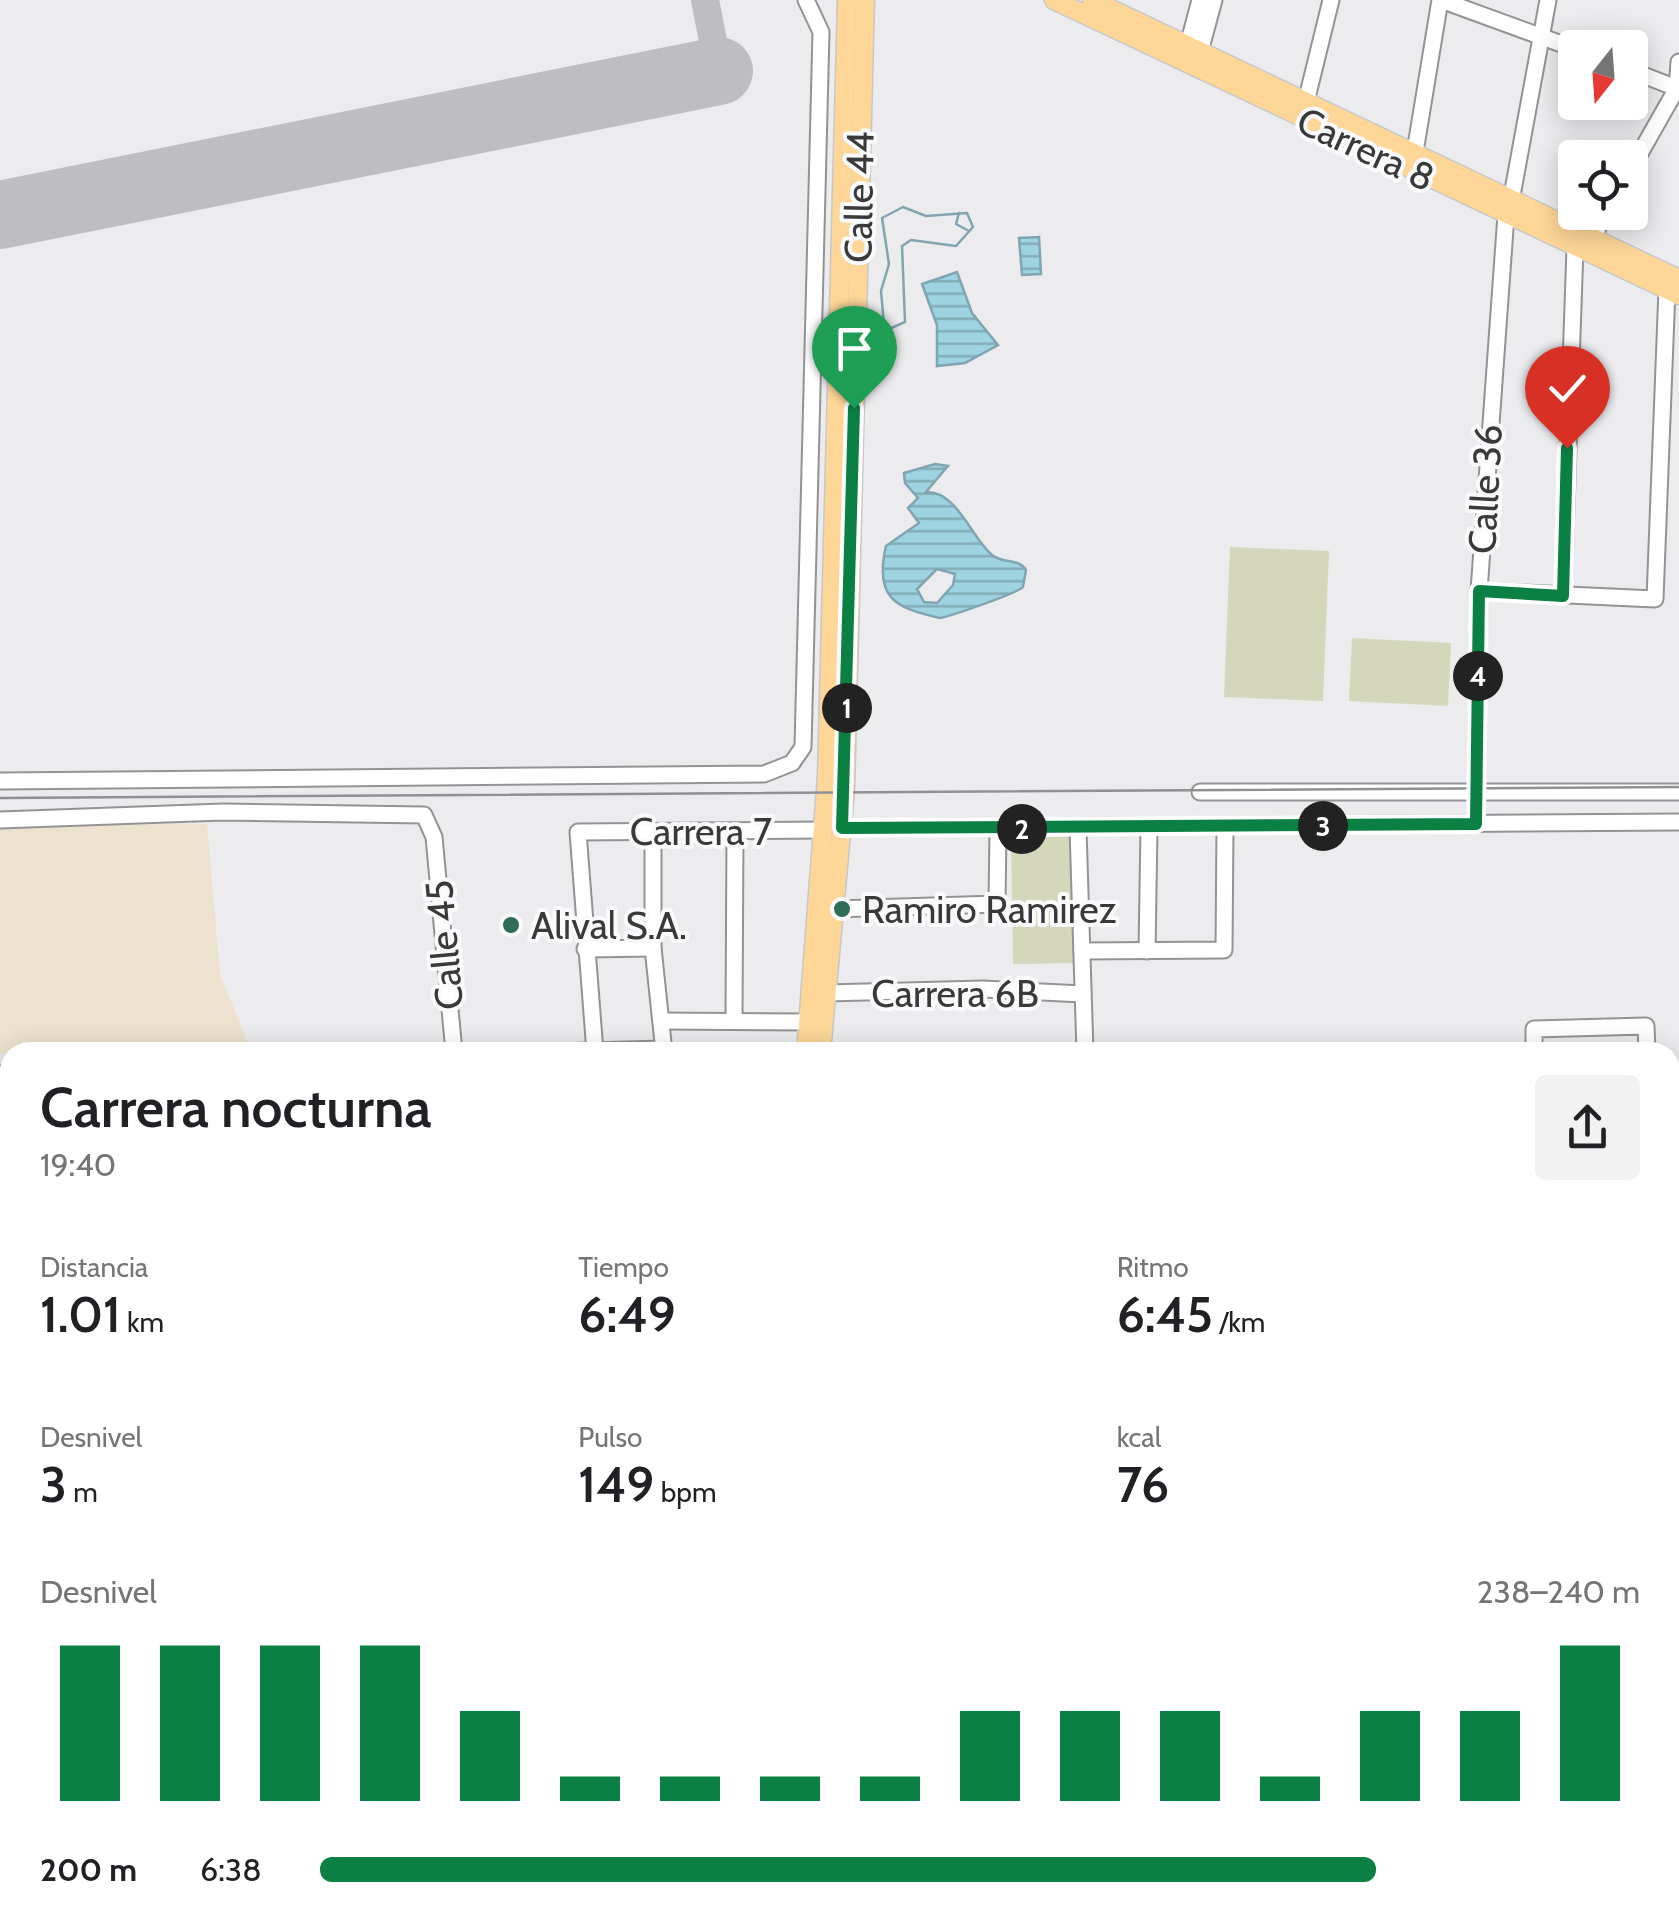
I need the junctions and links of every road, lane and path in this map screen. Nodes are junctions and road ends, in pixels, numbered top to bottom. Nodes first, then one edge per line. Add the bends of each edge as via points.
1 (806, 0) edge
2 (848, 0) edge
3 (865, 0) edge
4 (1054, 0) edge
5 (1092, 0) edge
6 (1200, 0) edge
7 (1214, 0) edge
8 (1331, 0) edge
9 (1441, 0) edge
10 (1548, 0) edge
11 (1542, 36) junction
12 (1558, 42) edge
13 (1192, 57) junction
14 (1679, 62) edge
15 (1648, 77) edge
16 (1678, 89) edge
17 (1306, 102) junction
18 (1648, 140) edge
19 (1415, 152) junction
20 (1508, 208) junction
21 (1594, 230) edge
22 (1583, 244) junction
23 (1675, 288) edge
24 (1479, 591) junction
25 (1563, 596) junction
26 (0, 781) edge
27 (1476, 791) junction
28 (1200, 792) dead end
29 (1679, 792) edge
30 (0, 820) edge
31 (1679, 822) edge
32 (1476, 824) junction
33 (1225, 827) junction
34 (832, 829) junction
35 (1078, 829) junction
36 (1150, 829) junction
37 (998, 830) junction
38 (653, 831) junction
39 (735, 832) junction
40 (835, 910) junction
41 (585, 948) junction
42 (653, 948) junction
43 (1147, 951) junction
44 (1082, 952) junction
45 (826, 993) junction
46 (1083, 994) junction
47 (734, 1020) junction
48 (661, 1021) junction
49 (808, 1022) junction
50 (453, 1042) edge
51 (593, 1042) edge
52 (662, 1042) edge
53 (807, 1042) edge
54 (822, 1042) edge
55 (1085, 1042) edge
56 (1534, 1042) edge
57 (1647, 1042) edge

1 - 26 street via 821,32 803,748 792,763 764,774
2 - 34 main road, Calle 44
3 - 34 main road, Calle 44
4 - 13 main road, Carrera 8
5 - 13 main road, Carrera 8
6 - 13 street
7 - 13 street
8 - 17 street
9 - 11 street
9 - 19 street
10 - 11 street, Calle 36
11 - 12 street
11 - 20 street, Calle 36
13 - 17 main road, Carrera 8
13 - 20 main road, Carrera 8
14 - 16 street
15 - 16 street
16 - 18 street
17 - 19 main road, Carrera 8
19 - 20 main road, Carrera 8
20 - 22 main road, Carrera 8
20 - 24 street, Calle 36
21 - 22 street
22 - 23 main road, Carrera 8
22 - 25 street
23 - 25 street via 1655,600
24 - 25 street
24 - 27 street, Calle 36
27 - 28 street
27 - 29 street
27 - 32 street, Calle 36
30 - 50 street, Calle 45 via 223,812 424,815 434,837
31 - 32 street, Carrera 7
32 - 33 street, Carrera 7
33 - 36 street, Carrera 7
33 - 43 street, Carrera 6B via 1224,950
34 - 37 street, Carrera 7
34 - 39 street, Carrera 7
34 - 40 main road, Calle 44
34 - 49 main road, Calle 44
35 - 36 street, Carrera 7
35 - 37 street, Carrera 7
35 - 44 street
36 - 43 street
37 - 40 street via 997,904
38 - 39 street, Carrera 7
38 - 41 street, Carrera 7 via 578,832
38 - 42 street
39 - 47 street
40 - 45 main road, Calle 44
41 - 42 street
41 - 51 street
42 - 48 street
43 - 44 street, Carrera 6B
44 - 46 street
45 - 46 street, Carrera 6B
45 - 54 main road, Calle 44
46 - 55 street
47 - 48 street
47 - 49 street
48 - 52 street
49 - 53 main road, Calle 44
56 - 57 street via 1534,1029 1646,1026

